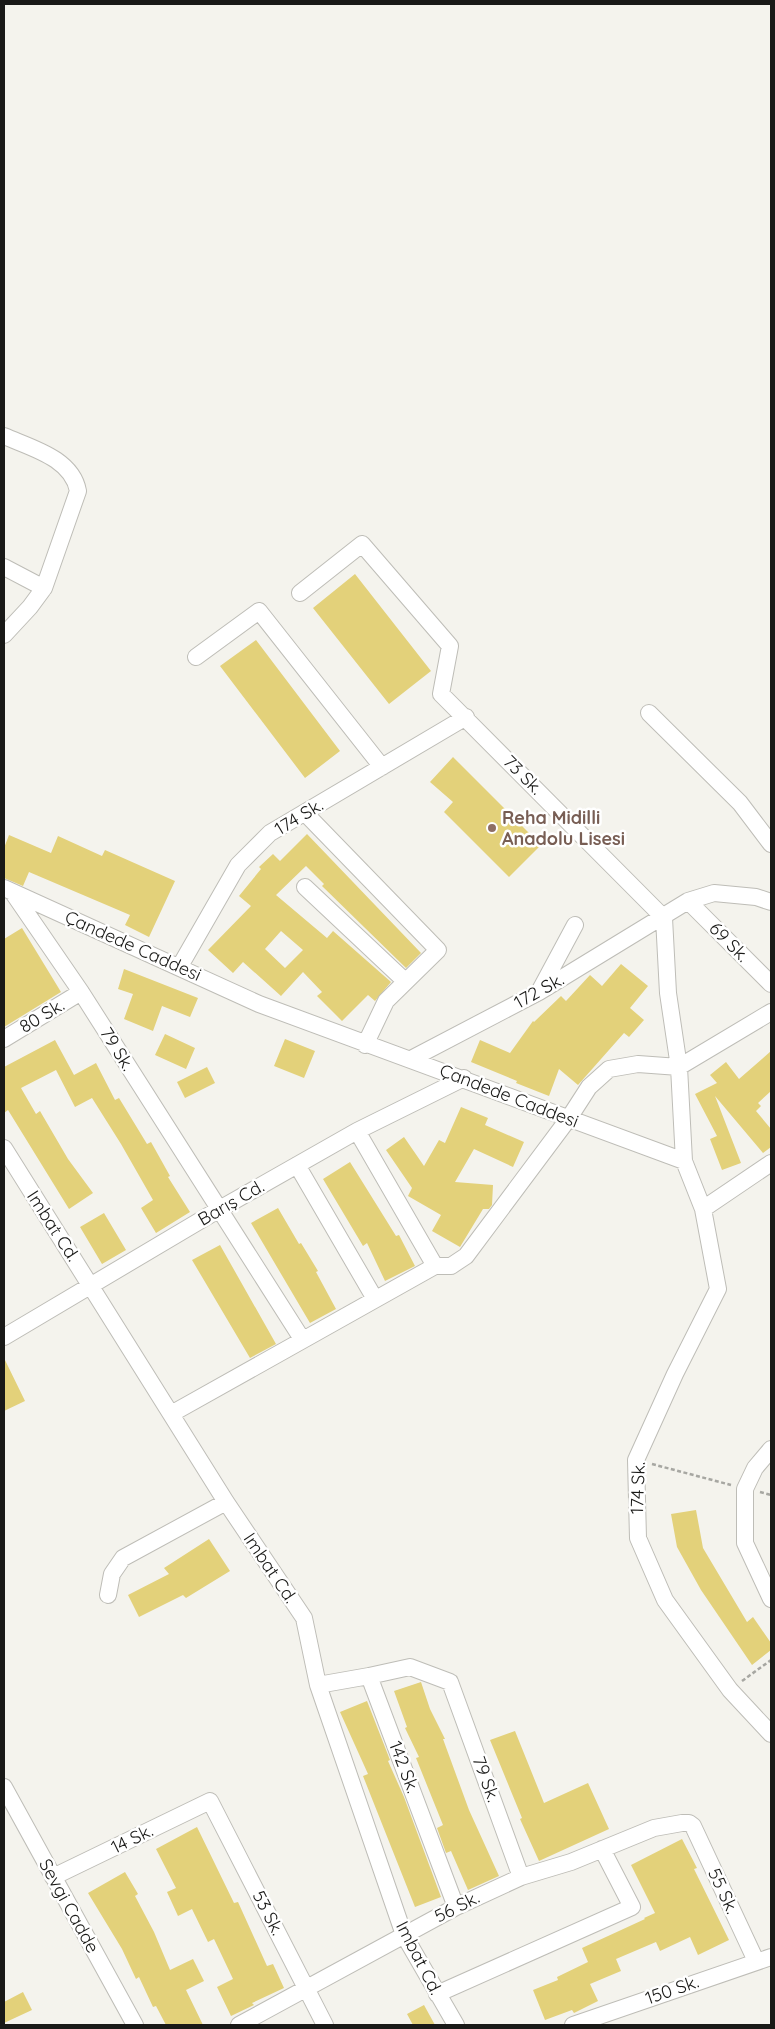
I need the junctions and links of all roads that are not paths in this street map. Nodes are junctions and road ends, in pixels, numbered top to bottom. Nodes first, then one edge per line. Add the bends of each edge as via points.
1 (4, 436) edge
2 (4, 567) edge
3 (44, 588) junction
4 (300, 593) dead end
5 (4, 635) edge
6 (196, 657) dead end
7 (648, 713) dead end
8 (466, 717) junction
9 (382, 767) junction
10 (305, 813) junction
11 (771, 844) edge
12 (305, 887) dead end
13 (8, 889) edge
14 (688, 901) junction
15 (771, 902) edge
16 (664, 918) junction
17 (575, 925) dead end
18 (180, 966) junction
19 (405, 981) junction
20 (771, 984) edge
21 (81, 992) junction
22 (538, 992) junction
23 (771, 1012) edge
24 (4, 1039) edge
25 (366, 1045) junction
26 (411, 1059) junction
27 (679, 1067) junction
28 (464, 1078) junction
29 (569, 1118) junction
30 (358, 1131) junction
31 (4, 1148) edge
32 (684, 1161) junction
33 (771, 1164) edge
34 (297, 1165) junction
35 (218, 1210) junction
36 (703, 1210) junction
37 (435, 1266) junction
38 (91, 1285) junction
39 (375, 1299) junction
40 (4, 1337) edge
41 (302, 1339) junction
42 (171, 1414) junction
43 (771, 1449) edge
44 (226, 1502) junction
45 (108, 1595) dead end
46 (771, 1599) edge
47 (369, 1676) junction
48 (318, 1686) junction
49 (771, 1734) edge
50 (4, 1787) edge
51 (210, 1801) joint
52 (689, 1823) joint
53 (602, 1849) junction
54 (53, 1877) junction
55 (521, 1877) junction
56 (456, 1907) junction
57 (404, 1935) junction
58 (764, 1959) edge
59 (306, 1988) junction
60 (437, 1994) junction
61 (135, 2025) edge
62 (239, 2025) edge
63 (325, 2025) edge
64 (456, 2025) edge
65 (573, 2025) edge

1 - 3 street via 65,465 76,481 78,491
2 - 3 street
3 - 5 street
4 - 8 street, 73 Sk. via 362,544 450,646 441,694
6 - 9 street via 259,611
7 - 11 street via 740,803
8 - 9 street, 174 Sk.
8 - 16 street, 73 Sk.
9 - 10 street, 174 Sk.
10 - 18 street, 174 Sk. via 270,833 238,865
10 - 19 street via 438,950
12 - 19 street
13 - 18 street, Çandede Caddesi
13 - 21 street, 79 Sk.
14 - 15 street via 714,893 756,897
14 - 16 street
14 - 20 street, 69 Sk.
16 - 22 street, 172 Sk.
16 - 27 street via 668,993
17 - 22 street
18 - 25 street, Çandede Caddesi via 259,1004
19 - 25 street via 386,1001
21 - 24 street, 80 Sk.
21 - 35 street, 79 Sk.
22 - 26 street, 172 Sk.
23 - 27 street
25 - 26 street, Çandede Caddesi
26 - 28 street, Çandede Caddesi
27 - 29 street via 638,1064 609,1069 589,1087
27 - 32 street
28 - 29 street, Çandede Caddesi
28 - 30 street, Barış Cd.
29 - 32 street, Çandede Caddesi
29 - 37 street via 466,1256 452,1266
30 - 34 street, Barış Cd.
30 - 37 street
31 - 38 street, Imbat Cd.
32 - 36 street, 174 Sk.
33 - 36 street
34 - 35 street, Barış Cd.
34 - 39 street
35 - 38 street, Barış Cd.
35 - 41 street, 79 Sk.
36 - 49 street, 174 Sk. via 718,1289 636,1460 638,1538 665,1600 730,1690
37 - 39 street
38 - 40 street, Barış Cd.
38 - 42 street, Imbat Cd.
39 - 41 street
41 - 42 street
42 - 44 street, Imbat Cd.
43 - 46 street via 745,1489 745,1543
44 - 45 street via 123,1558 112,1574
44 - 48 street, Imbat Cd. via 304,1618
47 - 48 street
47 - 55 street, 79 Sk. via 410,1667 450,1682
47 - 56 street, 142 Sk.
48 - 57 street, Imbat Cd.
50 - 54 street, Sevgi Cadde
51 - 54 street, 14 Sk.
51 - 59 street, 53 Sk.
52 - 53 street, 56 Sk. via 654,1828
52 - 58 street, 55 Sk.
53 - 55 street, 56 Sk.
53 - 60 street via 632,1907
54 - 61 street, Sevgi Cadde
55 - 56 street, 56 Sk.
56 - 57 street, 56 Sk.
57 - 59 street, 56 Sk.
57 - 60 street, Imbat Cd.
58 - 65 street, 150 Sk.
59 - 62 street, 56 Sk.
59 - 63 street, 53 Sk.
60 - 64 street, Imbat Cd.

